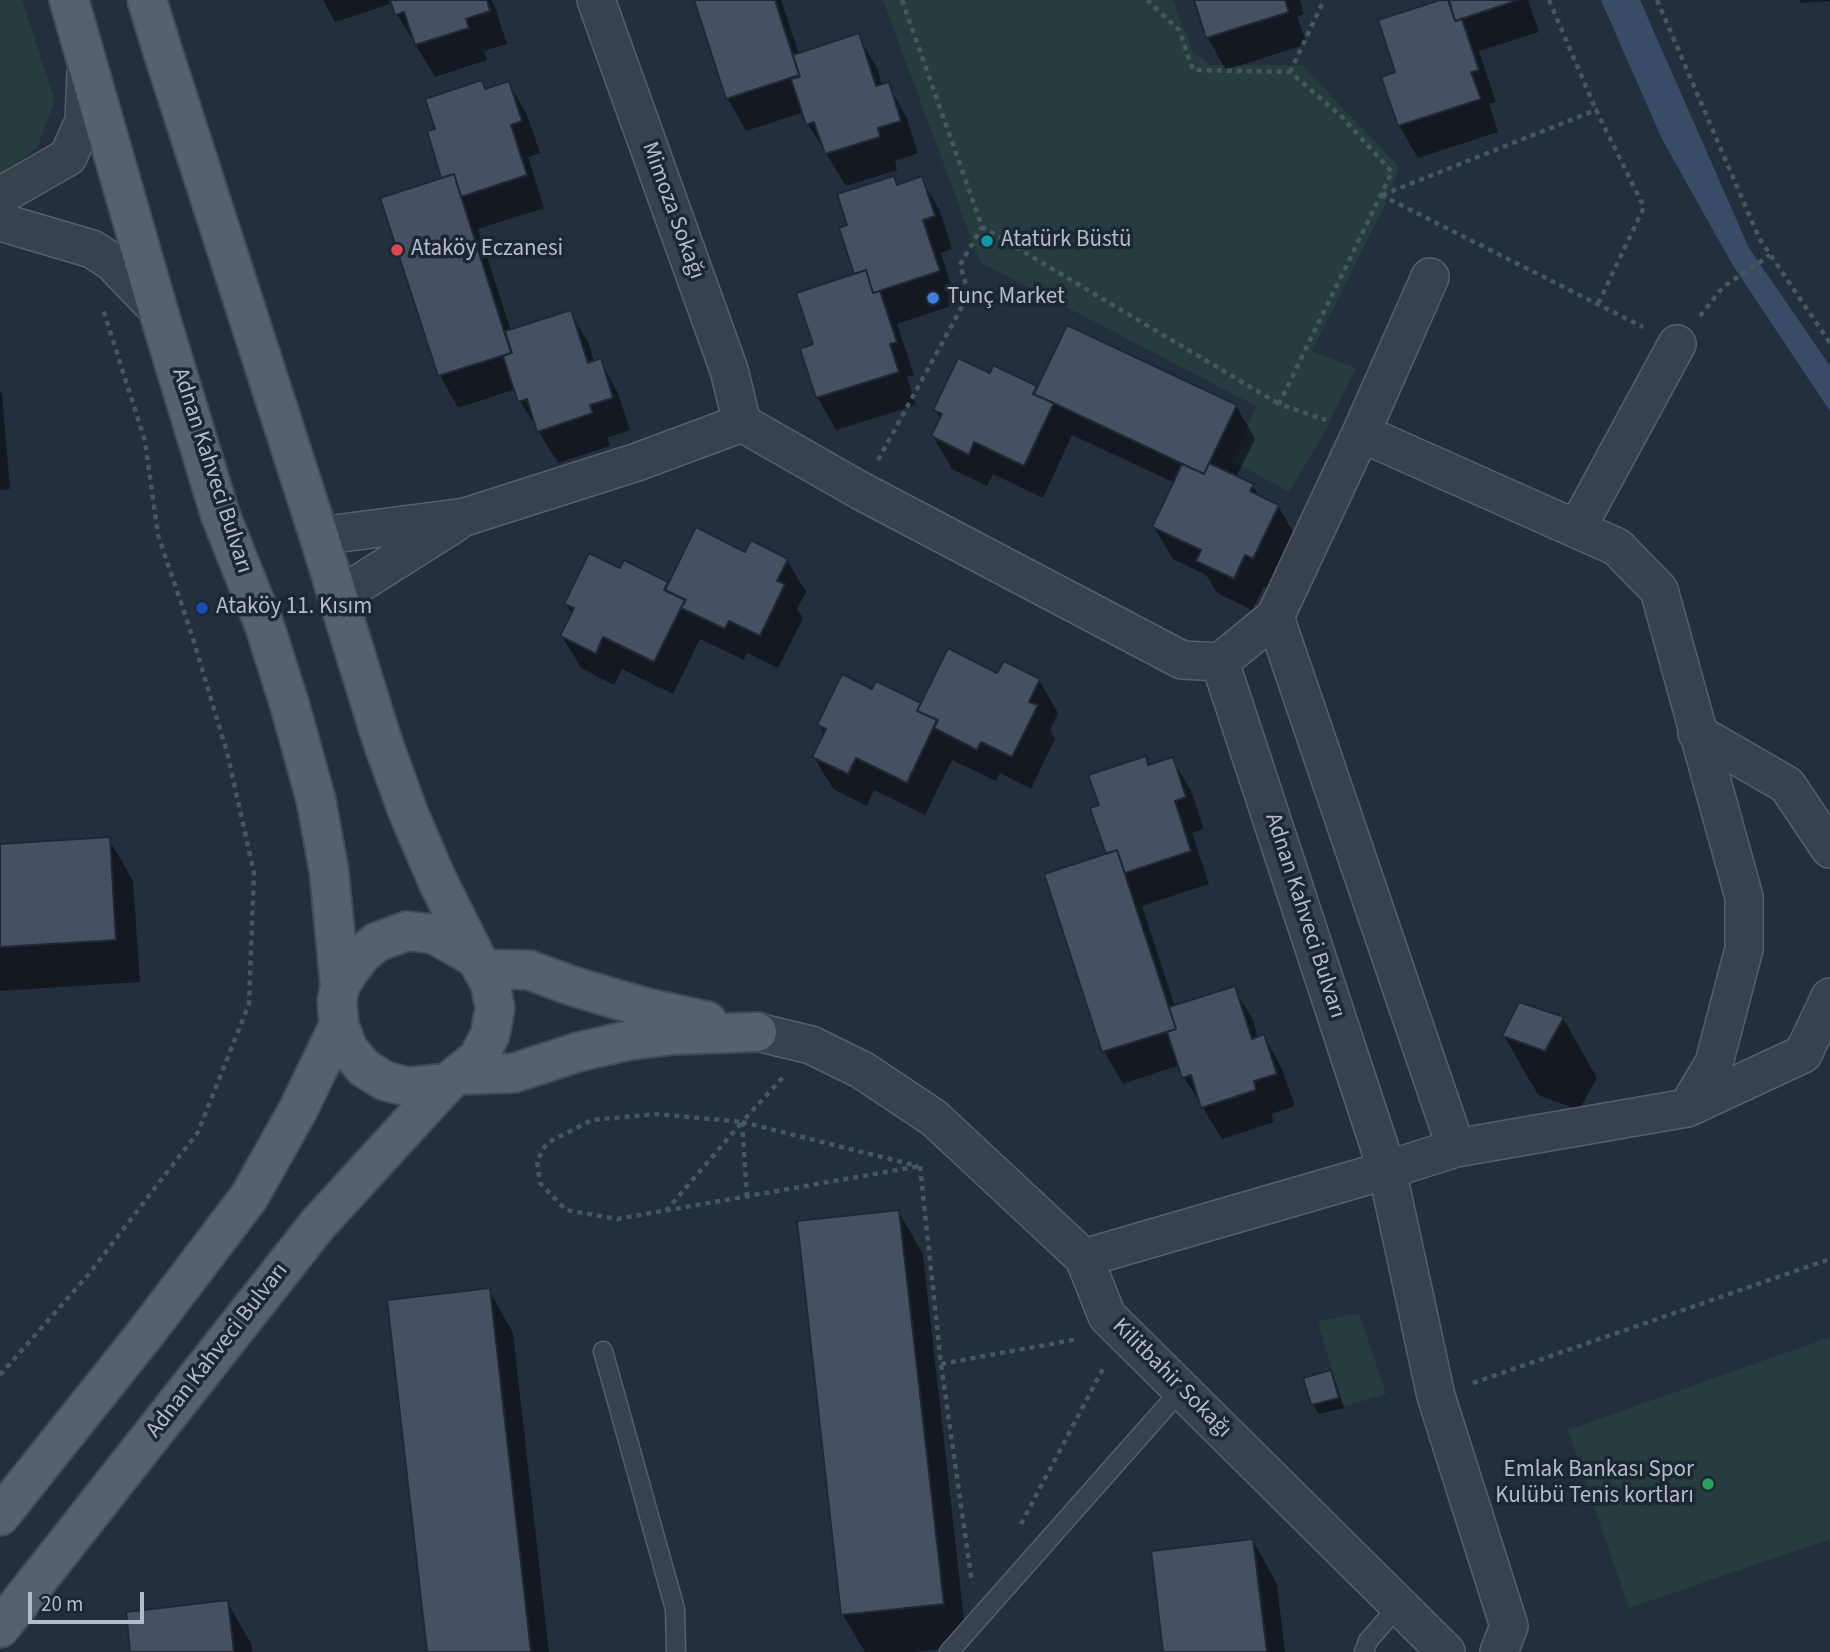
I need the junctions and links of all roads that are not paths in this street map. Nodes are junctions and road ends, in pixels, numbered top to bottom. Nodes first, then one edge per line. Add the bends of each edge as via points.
1 (69, 0) edge
2 (148, 0) edge
3 (596, 0) edge
4 (86, 61) junction
5 (0, 196) edge
6 (0, 222) edge
7 (1430, 277) dead end
8 (158, 310) junction
9 (1677, 344) road end
10 (742, 423) junction
11 (1361, 433) junction
12 (465, 517) junction
13 (1577, 528) junction
14 (319, 536) junction
15 (338, 597) junction
16 (1275, 617) junction
17 (1220, 662) junction
18 (1697, 733) junction
19 (1830, 849) edge
20 (479, 963) junction
21 (340, 986) junction
22 (1830, 997) edge
23 (339, 1026) junction
24 (757, 1032) junction
25 (452, 1079) junction
26 (1687, 1108) junction
27 (1456, 1149) junction
28 (1387, 1170) junction
29 (1084, 1258) junction
30 (603, 1351) dead end
31 (1181, 1390) junction
32 (0, 1516) edge
33 (1399, 1605) junction
34 (0, 1629) edge
35 (676, 1652) edge
36 (948, 1652) edge
37 (1364, 1652) edge
38 (1446, 1652) edge
39 (1499, 1652) edge

1 - 4 main road, Adnan Kahveci Bulvarı
2 - 14 main road
3 - 10 street, Mimoza Sokağı via 729,370
4 - 5 street via 84,121 68,157
4 - 8 main road, Adnan Kahveci Bulvarı
6 - 8 street via 92,249 112,262
7 - 11 street
8 - 21 main road, Adnan Kahveci Bulvarı via 220,514 265,627 316,800 329,871
9 - 13 street
10 - 12 street
10 - 17 street via 1182,660
11 - 13 street
11 - 16 street
12 - 14 street
12 - 15 street
13 - 18 street via 1617,547 1659,590
14 - 15 main road
15 - 20 main road via 408,812
16 - 17 street
16 - 27 street
17 - 28 street, Adnan Kahveci Bulvarı
18 - 19 street via 1787,785
18 - 26 street via 1744,897 1744,949 1714,1063
20 - 21 main road via 434,934 407,931 377,942 362,954
20 - 24 main road via 530,970 643,1007
20 - 25 main road via 490,983 495,1009 491,1035 478,1058
21 - 23 main road
22 - 26 street via 1803,1054
23 - 25 main road via 348,1049 364,1068 385,1081 409,1087
23 - 32 main road via 299,1110 249,1197
24 - 25 main road via 625,1041 514,1073
24 - 29 street, Kilitbahir Sokağı via 811,1045 862,1070 934,1118
25 - 34 main road, Adnan Kahveci Bulvarı via 318,1224
26 - 27 street
27 - 28 street
28 - 29 street
28 - 39 street, Adnan Kahveci Bulvarı via 1436,1395 1509,1626
29 - 31 street, Kilitbahir Sokağı via 1107,1316
30 - 35 lane via 675,1609
31 - 33 street, Kilitbahir Sokağı
31 - 36 lane
33 - 37 lane
33 - 38 street, Kilitbahir Sokağı

